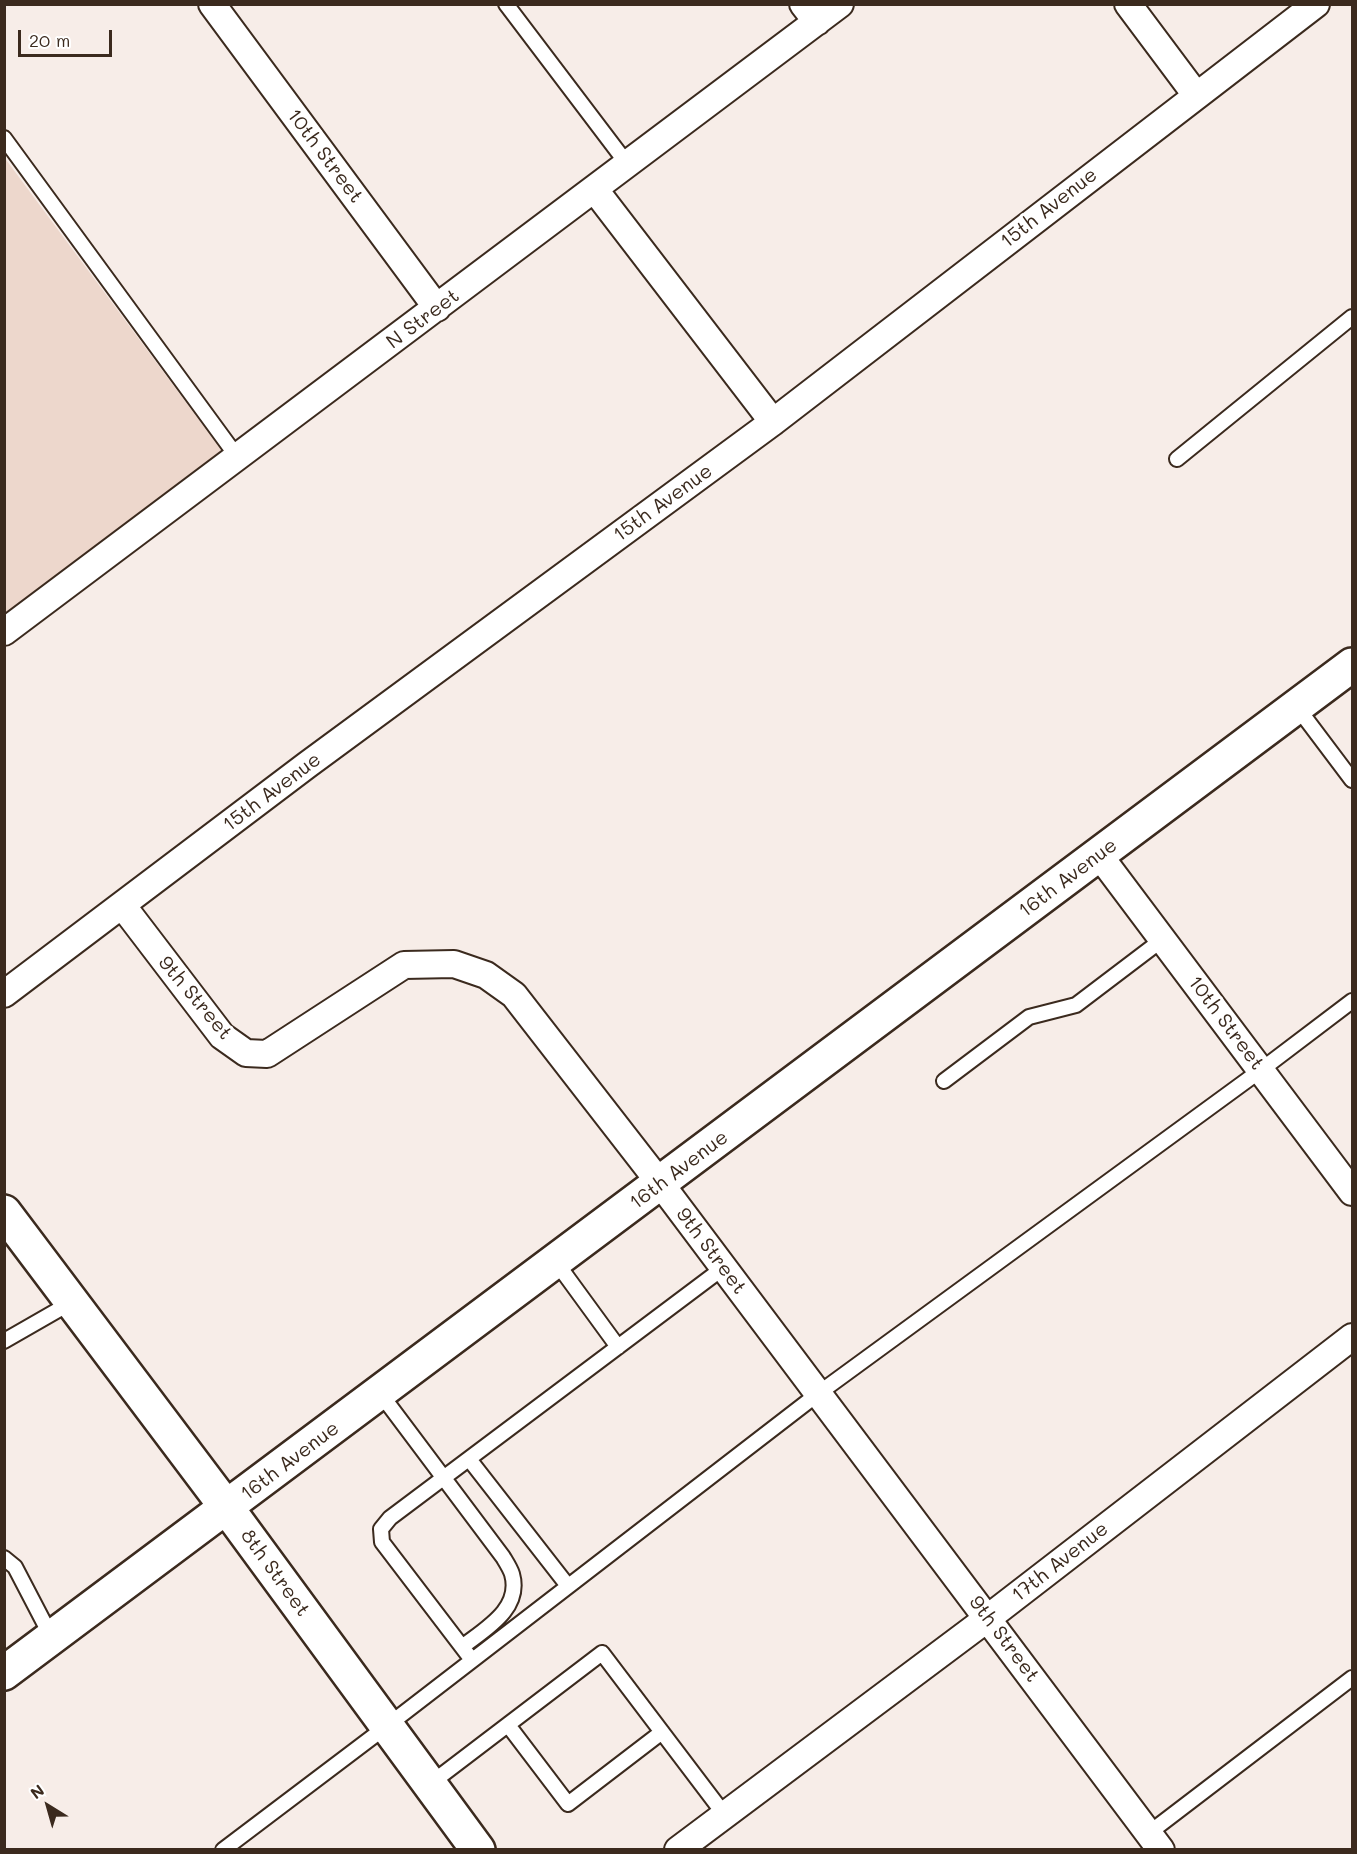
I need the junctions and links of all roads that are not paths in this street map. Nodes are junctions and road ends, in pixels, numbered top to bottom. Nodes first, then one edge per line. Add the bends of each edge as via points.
1 (212, 4) edge
2 (506, 4) edge
3 (840, 4) edge
4 (1128, 4) edge
5 (1316, 4) edge
6 (810, 13) edge
7 (1197, 94) junction
8 (4, 138) edge
9 (628, 165) junction
10 (595, 190) junction
11 (437, 308) junction
12 (1353, 318) edge
13 (773, 422) junction
14 (238, 458) junction
15 (1177, 459) dead end
16 (4, 632) edge
17 (1353, 666) edge
18 (1297, 707) junction
19 (1353, 780) edge
20 (1099, 855) junction
21 (122, 905) junction
22 (1162, 939) junction
23 (4, 994) edge
24 (1353, 1001) edge
25 (1261, 1070) junction
26 (944, 1081) dead end
27 (660, 1183) junction
28 (1353, 1192) edge
29 (4, 1212) edge
30 (556, 1262) junction
31 (723, 1268) junction
32 (72, 1302) junction
33 (1353, 1337) edge
34 (4, 1341) edge
35 (618, 1347) junction
36 (380, 1393) junction
37 (819, 1393) junction
38 (469, 1459) junction
39 (443, 1478) junction
40 (227, 1508) junction
41 (4, 1558) edge
42 (568, 1586) junction
43 (988, 1618) junction
44 (52, 1638) junction
45 (462, 1647) junction
46 (472, 1660) junction
47 (4, 1673) edge
48 (1353, 1677) edge
49 (508, 1725) junction
50 (387, 1726) junction
51 (662, 1732) junction
52 (429, 1784) junction
53 (724, 1814) junction
54 (1155, 1841) edge
55 (223, 1850) edge
56 (478, 1850) edge
57 (678, 1850) edge

1 - 11 street, 10th Street
2 - 9 lane
3 - 6 street, N Street
4 - 7 street
5 - 7 street, 15th Avenue
6 - 9 street, N Street
7 - 13 street, 15th Avenue
8 - 14 lane
9 - 10 street, N Street
10 - 11 street, N Street
10 - 13 street
11 - 14 street, N Street
12 - 15 lane
13 - 21 street, 15th Avenue
14 - 16 street, N Street
17 - 18 main road, 16th Avenue
18 - 19 lane
18 - 20 main road, 16th Avenue
20 - 22 street, 10th Street
20 - 27 main road, 16th Avenue
21 - 23 street, 15th Avenue
21 - 27 street, 9th Street via 222,1036 246,1053 267,1054 404,965 454,964 486,975 514,995
22 - 25 street, 10th Street
22 - 26 lane via 1076,1005 1029,1017
24 - 25 lane
25 - 28 street, 10th Street
25 - 37 lane
27 - 30 main road, 16th Avenue
27 - 31 street, 9th Street
29 - 32 main road, 8th Street
30 - 35 lane
30 - 36 main road, 16th Avenue
31 - 35 lane
31 - 37 street, 9th Street
32 - 34 lane
32 - 40 main road, 8th Street
33 - 43 street, 17th Avenue
35 - 38 lane
36 - 39 lane
36 - 40 main road, 16th Avenue
37 - 42 lane
37 - 43 street, 9th Street
38 - 39 lane
38 - 42 lane
39 - 45 lane via 503,1557 514,1586 512,1600 501,1616
39 - 45 lane via 390,1518 381,1529 382,1542
40 - 44 main road, 16th Avenue
40 - 50 main road, 8th Street
41 - 44 lane via 15,1567
42 - 46 lane
43 - 53 street, 17th Avenue
43 - 54 street, 9th Street
44 - 47 main road, 16th Avenue
45 - 46 lane
46 - 50 lane
48 - 54 lane
49 - 51 lane via 568,1804
49 - 51 lane via 602,1653
49 - 52 lane
50 - 52 main road, 8th Street
50 - 55 lane
51 - 53 lane
52 - 56 main road, 8th Street
53 - 57 street, 17th Avenue

